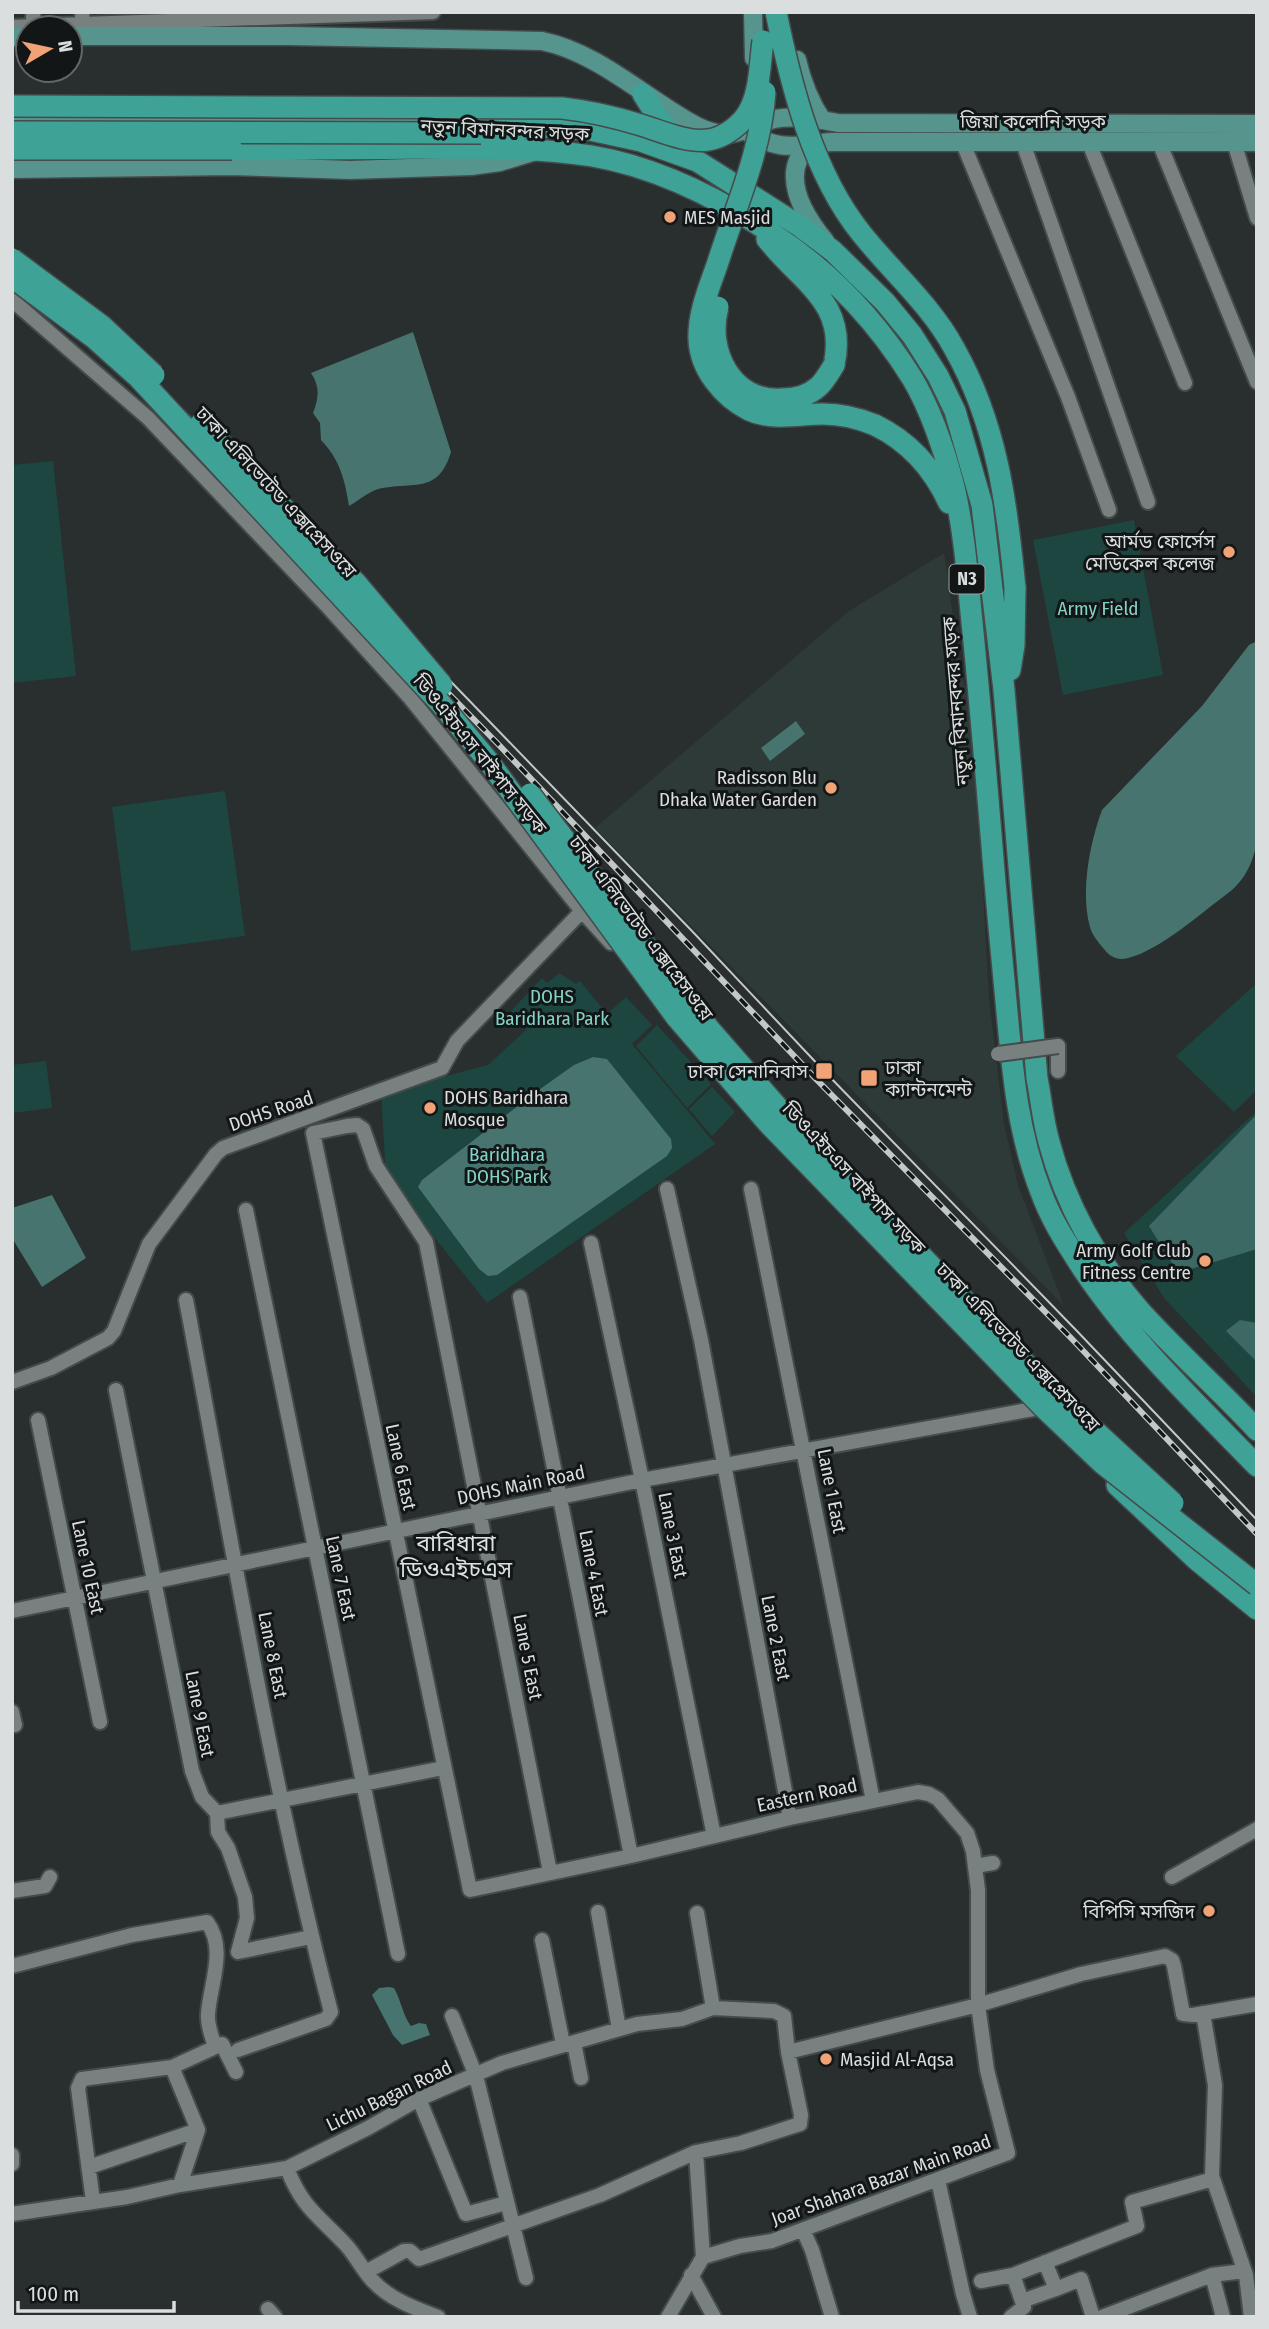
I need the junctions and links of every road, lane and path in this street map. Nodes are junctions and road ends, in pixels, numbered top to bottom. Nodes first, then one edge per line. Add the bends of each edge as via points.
1 (752, 12) edge
2 (762, 12) edge
3 (774, 12) edge
4 (786, 12) edge
5 (382, 13) edge
6 (427, 13) edge
7 (134, 17) edge
8 (12, 27) edge
9 (84, 36) edge
10 (762, 41) junction
11 (643, 94) junction
12 (12, 106) edge
13 (12, 121) edge
14 (33, 121) junction
15 (70, 121) junction
16 (830, 122) junction
17 (1257, 124) edge
18 (541, 127) junction
19 (746, 131) junction
20 (12, 132) edge
21 (962, 141) junction
22 (1159, 142) junction
23 (1234, 142) junction
24 (1257, 142) edge
25 (1023, 143) junction
26 (1089, 143) junction
27 (809, 145) junction
28 (12, 149) edge
29 (537, 151) junction
30 (697, 161) junction
31 (34, 168) junction
32 (76, 168) junction
33 (12, 169) edge
34 (746, 191) junction
35 (1257, 218) edge
36 (759, 225) junction
37 (833, 251) junction
38 (12, 259) edge
39 (12, 277) edge
40 (12, 300) edge
41 (1257, 382) edge
42 (1185, 383) dead end
43 (1148, 502) dead end
44 (1109, 510) dead end
45 (963, 534) junction
46 (1004, 690) junction
47 (1019, 883) junction
48 (995, 885) junction
49 (582, 911) junction
50 (998, 1049) dead end
51 (1059, 1071) dead end
52 (313, 1133) joint
53 (667, 1189) dead end
54 (751, 1189) dead end
55 (246, 1210) dead end
56 (591, 1243) dead end
57 (520, 1297) dead end
58 (186, 1300) dead end
59 (12, 1382) edge
60 (116, 1390) dead end
61 (1039, 1408) junction
62 (38, 1420) dead end
63 (1257, 1430) edge
64 (804, 1449) junction
65 (1102, 1464) junction
66 (1257, 1466) edge
67 (723, 1467) junction
68 (642, 1480) junction
69 (559, 1497) junction
70 (481, 1513) junction
71 (395, 1531) junction
72 (316, 1550) junction
73 (236, 1564) junction
74 (1257, 1567) edge
75 (154, 1580) junction
76 (1257, 1585) edge
77 (75, 1598) junction
78 (1257, 1607) edge
79 (12, 1611) edge
80 (100, 1722) dead end
81 (443, 1768) junction
82 (364, 1784) junction
83 (281, 1800) junction
84 (873, 1801) junction
85 (217, 1814) junction
86 (790, 1818) junction
87 (1257, 1829) edge
88 (714, 1836) junction
89 (631, 1856) junction
90 (993, 1863) dead end
91 (975, 1866) junction
92 (550, 1872) junction
93 (50, 1877) dead end
94 (1172, 1877) dead end
95 (12, 1891) edge
96 (470, 1891) joint
97 (598, 1912) dead end
98 (697, 1913) dead end
99 (312, 1937) junction
100 (542, 1940) dead end
101 (398, 1954) dead end
102 (12, 1966) edge
103 (1257, 2004) edge
104 (978, 2005) junction
105 (713, 2008) junction
106 (1203, 2012) junction
107 (452, 2016) dead end
108 (619, 2029) junction
109 (568, 2043) junction
110 (215, 2047) junction
111 (238, 2050) dead end
112 (788, 2052) junction
113 (172, 2067) junction
114 (236, 2072) dead end
115 (476, 2076) junction
116 (581, 2078) dead end
117 (419, 2099) junction
118 (198, 2130) junction
119 (696, 2152) junction
120 (12, 2155) edge
121 (12, 2164) edge
122 (89, 2167) junction
123 (288, 2168) junction
124 (1213, 2179) junction
125 (938, 2180) junction
126 (180, 2185) junction
127 (93, 2201) junction
128 (506, 2203) junction
129 (12, 2214) edge
130 (513, 2224) junction
131 (803, 2230) junction
132 (703, 2257) junction
133 (1045, 2262) junction
134 (1244, 2271) junction
135 (366, 2273) junction
136 (691, 2275) junction
137 (1013, 2275) junction
138 (1212, 2275) junction
139 (526, 2278) dead end
140 (981, 2281) dead end
141 (1056, 2288) junction
142 (1022, 2301) junction
143 (438, 2317) edge
144 (667, 2317) edge
145 (714, 2317) edge
146 (832, 2317) edge
147 (970, 2317) edge
148 (1011, 2317) edge
149 (1093, 2317) edge
150 (1102, 2317) edge
151 (1223, 2317) edge
152 (1251, 2317) edge

1 - 19 main road via 754,71
2 - 10 main road
3 - 36 highway, bridge via 775,90 769,138 718,308 715,343 722,365 750,393 775,400 805,395 817,388 834,366 837,352 832,316
3 - 46 highway, bridge via 820,162 860,232 937,320 980,403 1003,484 1015,588 1014,645
4 - 16 main road via 809,97
5 - 6 street
5 - 7 street via 212,22
7 - 8 street via 83,24 82,12 83,24 34,26 33,12 34,26
9 - 11 main road via 542,41 572,50
10 - 12 highway, bridge via 750,111 722,136 706,141 562,108
10 - 45 highway, bridge via 765,89 760,131 702,313 701,351 722,390 751,411 860,419 909,446 943,490
11 - 19 main road via 703,130 716,134
11 - 30 highway via 660,121
13 - 14 main road
14 - 15 main road
14 - 31 main road via 46,137 46,153
15 - 18 main road via 460,118
15 - 32 main road via 63,132 64,146
16 - 17 main road, জিয়া কলোনি সড়ক
16 - 19 main road, জিয়া কলোনি সড়ক via 774,119
18 - 20 highway, নতুন বিমানবন্দর সড়ক / N3, bridge via 481,133
18 - 30 highway, নতুন বিমানবন্দর সড়ক / N3 via 612,134
19 - 27 main road, জিয়া কলোনি সড়ক via 785,147
19 - 34 main road
21 - 25 main road, জিয়া কলোনি সড়ক
21 - 27 main road, জিয়া কলোনি সড়ক
21 - 44 street via 1068,397
22 - 23 main road, জিয়া কলোনি সড়ক
22 - 26 main road, জিয়া কলোনি সড়ক
22 - 41 street
23 - 24 main road, জিয়া কলোনি সড়ক
23 - 35 street
25 - 26 main road, জিয়া কলোনি সড়ক
25 - 43 street
26 - 42 street
27 - 37 main road via 795,164 795,180 810,220
28 - 29 highway, নতুন বিমানবন্দর সড়ক / N3, bridge
29 - 32 main road via 500,162 457,167
29 - 36 highway, নতুন বিমানবন্দর সড়ক / N3 via 598,157 653,173 721,201
30 - 34 highway, নতুন বিমানবন্দর সড়ক / N3
31 - 32 main road
31 - 33 main road
34 - 37 highway, নতুন বিমানবন্দর সড়ক / N3
36 - 45 highway, নতুন বিমানবন্দর সড়ক / N3 via 807,257 841,289 912,378 947,463
37 - 46 highway, নতুন বিমানবন্দর সড়ক / N3 via 912,335 955,411 982,505
38 - 74 highway, ঢাকা এলিভেটেড এক্সপ্রেসওয়ে, bridge via 125,346 356,583 485,736 710,1030 779,1109 1055,1394 1175,1506
39 - 65 highway, ঢাকা এলিভেটেড এক্সপ্রেসওয়ে, bridge via 139,378 441,704 489,762 677,1018 749,1101
40 - 49 street, ডিওএইচএস বাইপাস সড়ক via 148,418 329,608 411,699
45 - 48 highway, নতুন বিমানবন্দর সড়ক / N3
46 - 47 highway, নতুন বিমানবন্দর সড়ক / N3
47 - 48 highway
47 - 63 highway, নতুন বিমানবন্দর সড়ক / N3 via 1037,1078 1048,1140 1071,1202 1113,1278
48 - 66 highway, নতুন বিমানবন্দর সড়ক / N3 via 1022,1130 1049,1212 1090,1278 1145,1350
49 - 59 street, DOHS Road via 457,1041 442,1068 223,1148 149,1244 108,1338 51,1368
49 - 61 street, ডিওএইচএস বাইপাস সড়ক
50 - 51 street, bridge via 1058,1046
52 - 70 street, Lane 5 East via 356,1125 363,1129 376,1166 426,1242
52 - 71 street, Lane 6 East
53 - 67 street, Lane 2 East via 701,1340
54 - 64 street, Lane 1 East
55 - 72 street, Lane 7 East
56 - 68 street, Lane 3 East
57 - 69 street, Lane 4 East
58 - 73 street, Lane 8 East
60 - 75 street, Lane 9 East
61 - 64 street, DOHS Main Road
61 - 78 street, ডিওএইচএস বাইপাস সড়ক
62 - 77 street, Lane 10 East
64 - 67 street, DOHS Main Road
64 - 84 street, Lane 1 East
65 - 76 highway, ঢাকা এলিভেটেড এক্সপ্রেসওয়ে, bridge
65 - 78 highway via 1112,1481 1170,1535
67 - 68 street, DOHS Main Road
67 - 86 street, Lane 2 East
68 - 69 street, DOHS Main Road
68 - 88 street, Lane 3 East
69 - 70 street, DOHS Main Road
69 - 89 street, Lane 4 East
70 - 71 street, DOHS Main Road
70 - 92 street, Lane 5 East
71 - 72 street, DOHS Main Road
71 - 81 street, Lane 6 East
72 - 73 street, DOHS Main Road
72 - 82 street, Lane 7 East
73 - 75 street, DOHS Main Road
73 - 83 street, Lane 8 East
75 - 77 street, DOHS Main Road
75 - 85 street, Lane 9 East via 192,1771 202,1797
77 - 79 street, DOHS Main Road
77 - 80 street, Lane 10 East
81 - 82 street
81 - 96 street, Lane 6 East
82 - 83 street
82 - 101 street, Lane 7 East
83 - 85 street
83 - 99 street, Lane 8 East
84 - 86 street, Eastern Road
84 - 91 street, Eastern Road via 918,1792 938,1799 967,1833
85 - 99 street, Lane 9 East via 218,1832 245,1897 247,1918 238,1952
86 - 88 street, Eastern Road
87 - 94 street
88 - 89 street, Eastern Road
89 - 92 street, Eastern Road
90 - 91 street
91 - 104 street, Eastern Road
92 - 96 street, Eastern Road
93 - 95 street via 46,1886
97 - 108 street
98 - 105 street
99 - 111 street, Lane 8 East via 330,2016
100 - 109 street
102 - 110 street via 132,1935 207,1922 217,1959 207,2015
103 - 106 street
104 - 106 street via 1081,1974 1165,1956 1172,1959 1183,2014
104 - 112 street
104 - 125 street, Joar Shahara Bazar Main Road via 987,2070 1008,2153
105 - 108 street, Lichu Bagan Road via 682,2019
105 - 112 street, Lichu Bagan Road via 780,2013
106 - 124 street via 1215,2085
107 - 115 street
108 - 109 street, Lichu Bagan Road
109 - 115 street, Lichu Bagan Road
109 - 116 street
110 - 113 street
110 - 114 street via 222,2044
112 - 119 street via 800,2124
113 - 118 street
113 - 122 street via 82,2080 78,2088
115 - 117 street, Lichu Bagan Road
115 - 128 street
117 - 123 street, Lichu Bagan Road
117 - 128 street via 466,2214
118 - 122 street
118 - 126 street
119 - 130 street via 600,2195
119 - 132 street
120 - 121 street
122 - 127 street
123 - 126 street, Lichu Bagan Road
123 - 135 street via 303,2202 349,2248
124 - 133 street via 1132,2202 1137,2226
124 - 134 street
125 - 131 street, Joar Shahara Bazar Main Road
125 - 147 street
126 - 127 street, Lichu Bagan Road
127 - 129 street, Lichu Bagan Road
128 - 130 street
130 - 135 street via 419,2259 410,2250 404,2251
130 - 139 street
131 - 132 street, Joar Shahara Bazar Main Road
131 - 146 street
132 - 136 street
133 - 137 street
133 - 141 street
134 - 138 street
134 - 152 street
135 - 143 street via 402,2302
136 - 144 street
136 - 145 street
137 - 140 street
137 - 142 street
138 - 150 street
138 - 151 street
141 - 142 street
141 - 149 street via 1080,2279
142 - 148 street via 1024,2307

